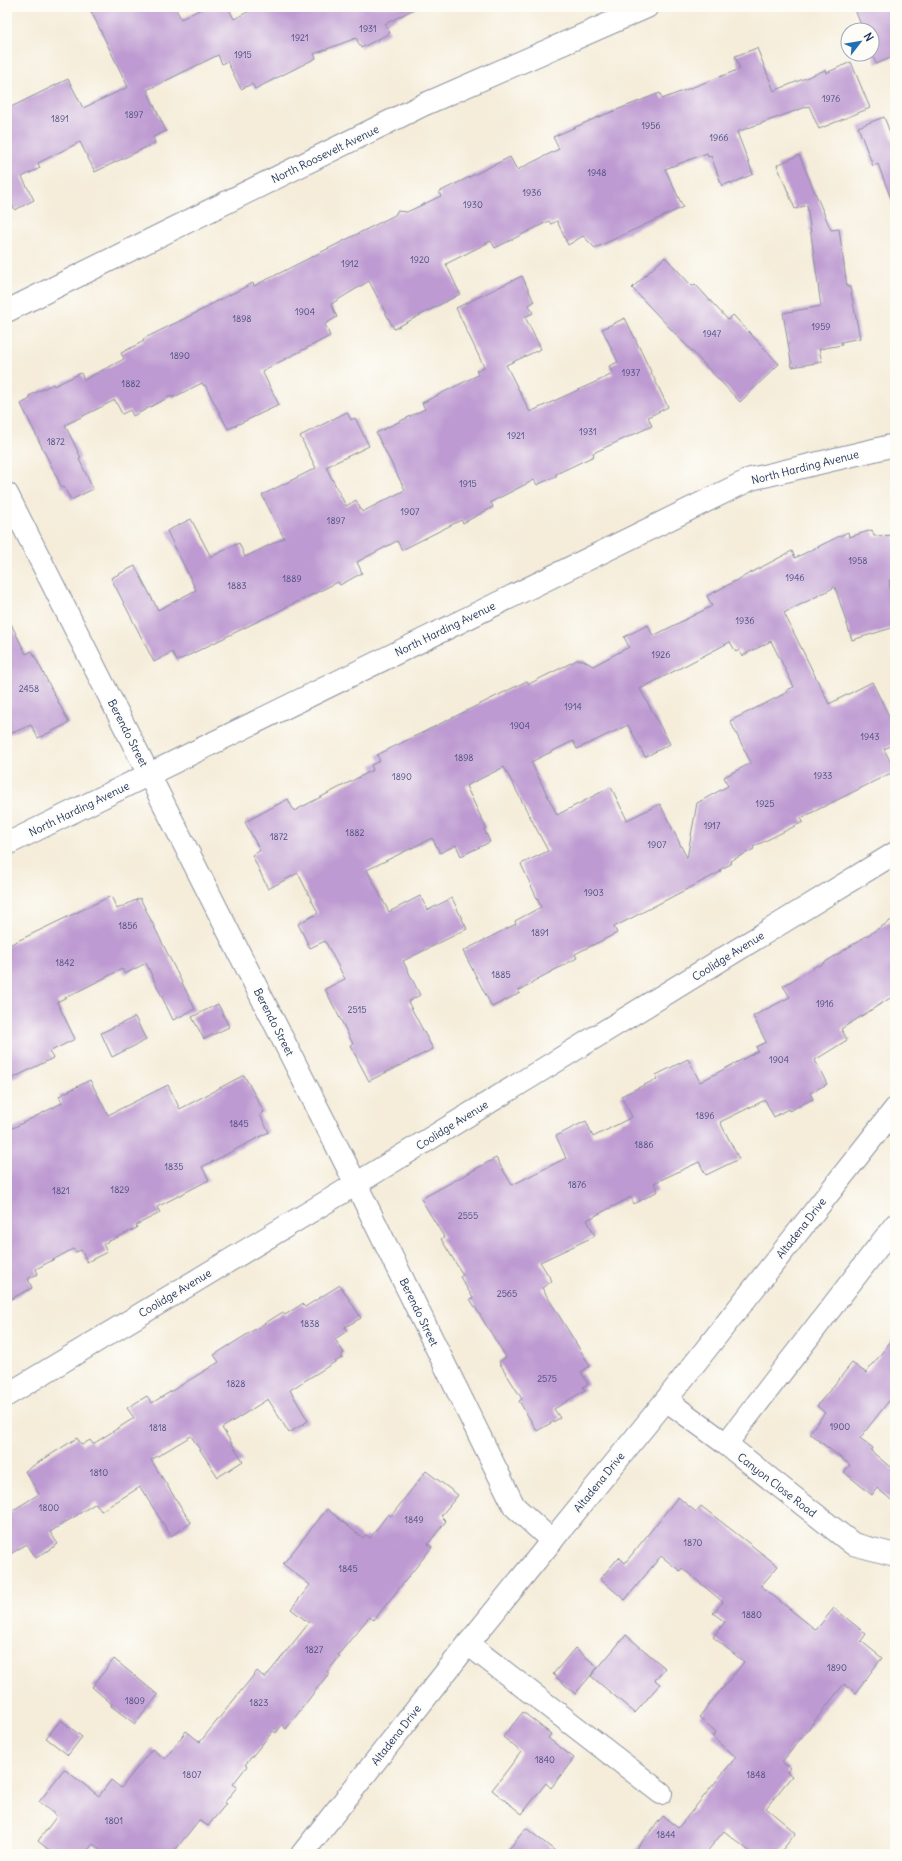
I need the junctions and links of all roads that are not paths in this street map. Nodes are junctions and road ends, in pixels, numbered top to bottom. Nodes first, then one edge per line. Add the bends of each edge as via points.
1 (647, 7) edge
2 (7, 311) edge
3 (895, 445) edge
4 (7, 494) edge
5 (149, 774) junction
6 (7, 844) edge
7 (895, 853) edge
8 (895, 1109) edge
9 (356, 1184) junction
10 (895, 1225) edge
11 (7, 1395) edge
12 (666, 1400) junction
13 (726, 1444) junction
14 (552, 1541) junction
15 (895, 1555) edge
16 (468, 1644) junction
17 (661, 1793) dead end
18 (302, 1854) edge

1 - 2 street, North Roosevelt Avenue via 423,105
3 - 5 street, North Harding Avenue via 751,479
4 - 5 street, Berendo Street
5 - 6 street, North Harding Avenue
5 - 9 street, Berendo Street
7 - 9 street, Coolidge Avenue
8 - 12 street, Altadena Drive
9 - 11 street, Coolidge Avenue
9 - 14 street, Berendo Street via 514,1506
10 - 13 street
12 - 13 street, Canyon Close Road
12 - 14 street, Altadena Drive
13 - 15 street, Canyon Close Road via 853,1544
14 - 16 street, Altadena Drive
16 - 17 street
16 - 18 street, Altadena Drive

